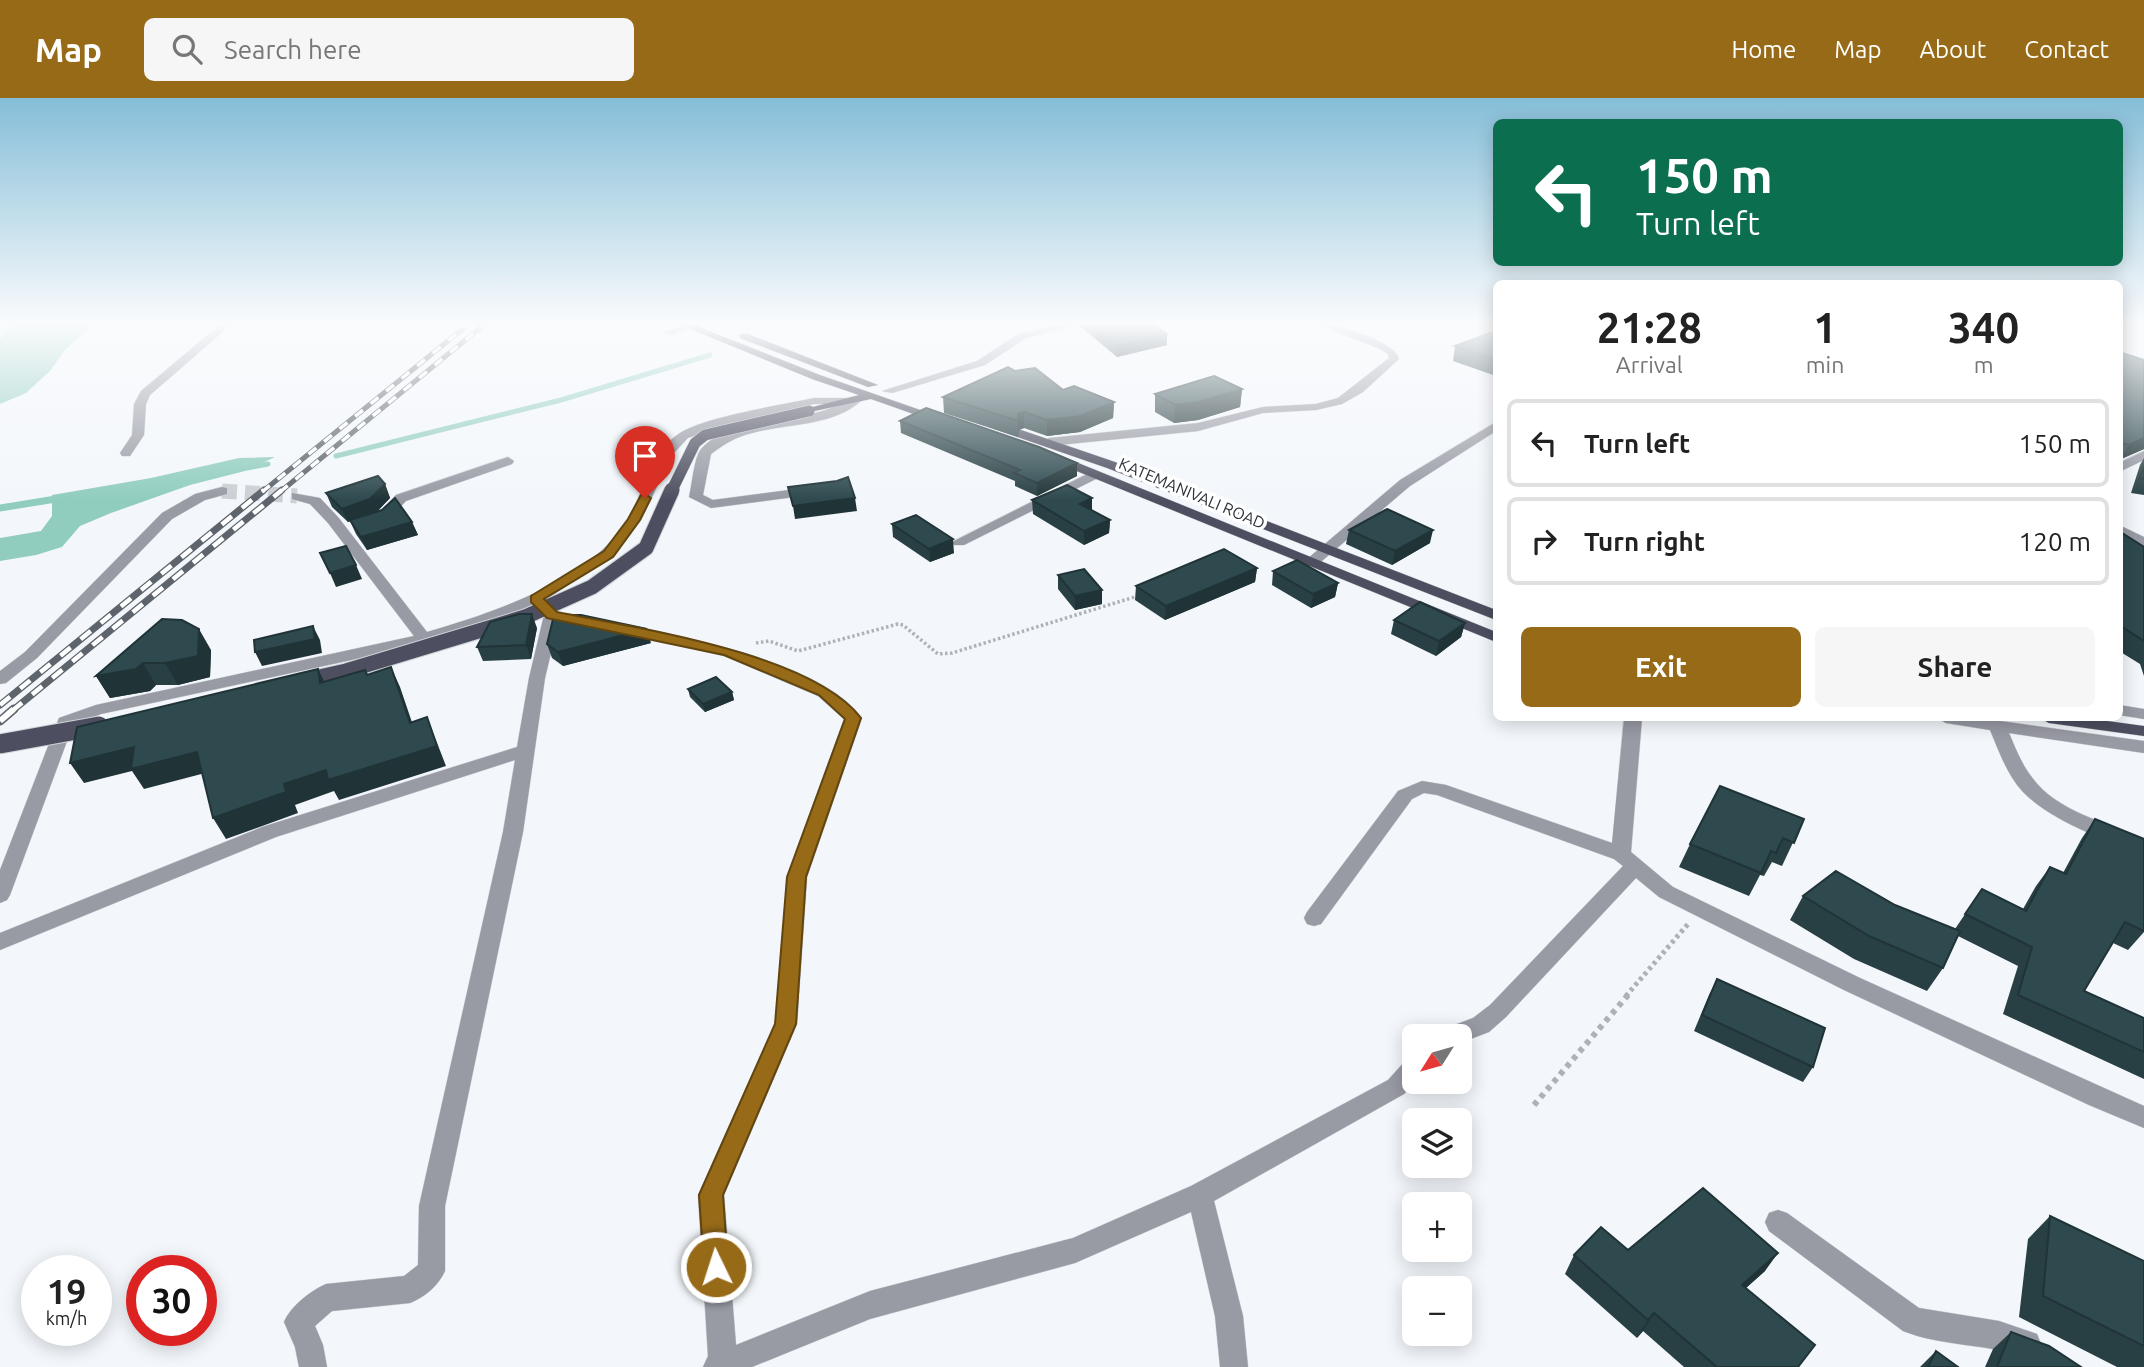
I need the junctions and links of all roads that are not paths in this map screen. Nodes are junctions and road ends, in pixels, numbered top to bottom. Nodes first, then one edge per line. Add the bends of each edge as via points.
1 (158, 382) edge
2 (832, 382) edge
3 (865, 382) edge
4 (917, 382) edge
5 (1368, 382) edge
6 (888, 391) junction
7 (869, 396) junction
8 (855, 401) junction
9 (1493, 428) edge
10 (1049, 442) junction
11 (126, 453) dead end
12 (2144, 456) edge
13 (508, 461) dead end
14 (2123, 466) edge
15 (1095, 474) junction
16 (819, 490) edge
17 (222, 491) tunnel mouth
18 (297, 496) tunnel mouth
19 (361, 529) junction
20 (2123, 531) edge
21 (959, 542) dead end
22 (2144, 543) edge
23 (1327, 550) junction
24 (1311, 563) junction
25 (536, 599) junction
26 (1493, 614) edge
27 (608, 626) edge
28 (1493, 636) edge
29 (424, 638) junction
30 (0, 679) edge
31 (2123, 711) edge
32 (2144, 714) edge
33 (1633, 721) edge
34 (1967, 721) edge
35 (2071, 721) edge
36 (1996, 725) junction
37 (2144, 731) edge
38 (0, 744) edge
39 (2144, 747) edge
40 (525, 751) junction
41 (2144, 846) edge
42 (1628, 860) junction
43 (0, 895) edge
44 (1314, 918) dead end
45 (0, 942) edge
46 (1472, 1028) edge
47 (1402, 1081) edge
48 (2144, 1117) edge
49 (1200, 1195) junction
50 (1778, 1222) dead end
51 (2056, 1357) edge
52 (720, 1366) edge
53 (313, 1367) edge
54 (1234, 1367) edge

1 - 11 street via 139,404 138,435
2 - 7 main road
3 - 6 main road
4 - 6 street
5 - 10 street via 1342,401 1316,407 1263,410 1198,427
6 - 7 main road
6 - 7 main road via 950,416
7 - 8 main road
8 - 16 street via 829,414 723,438 705,452 696,497 711,504
8 - 25 street via 814,401 684,435 666,453 634,520 608,554
8 - 38 main road, bridge via 705,435 695,443 646,548 592,587 525,617 346,671
9 - 23 street via 1405,483
10 - 15 main road, KATEMANIVALI ROAD via 988,429
10 - 23 main road, KATEMANIVALI ROAD
12 - 14 street
13 - 19 street via 401,498 387,514
15 - 21 street
15 - 24 main road, KATEMANIVALI ROAD
17 - 30 street via 200,497 167,516 31,655
18 - 19 street via 315,501
19 - 29 street
20 - 22 street
23 - 24 street
23 - 26 main road, KATEMANIVALI ROAD
24 - 28 main road, KATEMANIVALI ROAD
25 - 29 street
25 - 40 street via 562,617 537,678
27 - 52 street via 729,652 824,692 853,718 797,877 786,1024 711,1195
29 - 43 street via 96,710 65,722
31 - 32 street
33 - 42 street
34 - 36 street
35 - 37 main road
36 - 39 street
36 - 41 street via 2028,785 2040,796
40 - 45 street via 269,832
40 - 53 street via 513,832 432,1206 431,1271 410,1289 326,1298 298,1322
42 - 44 street via 1439,789 1422,787 1405,795
42 - 46 street via 1498,1012
42 - 48 street via 1666,892 1852,984
47 - 49 street
49 - 52 street via 1075,1250 870,1304
49 - 54 street via 1229,1316
50 - 51 street via 1913,1321 2012,1337

